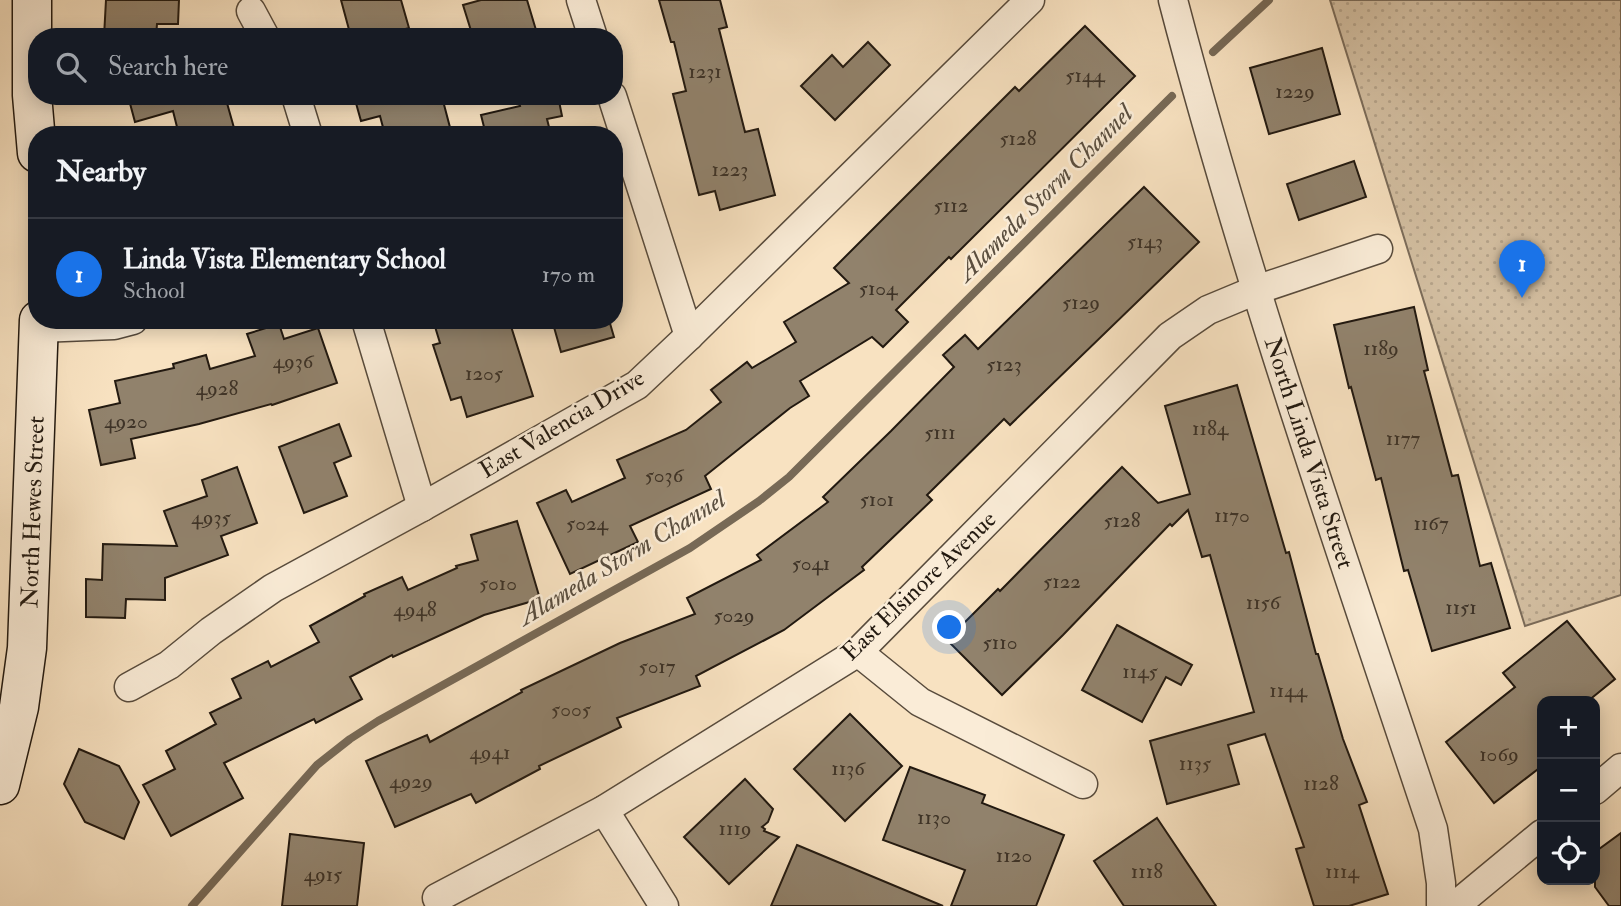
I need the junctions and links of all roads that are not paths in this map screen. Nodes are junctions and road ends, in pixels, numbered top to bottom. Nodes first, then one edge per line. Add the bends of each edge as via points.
1 (32, 0) edge
2 (581, 0) edge
3 (1030, 0) edge
4 (1173, 0) edge
5 (251, 11) dead end
6 (32, 28) edge
7 (260, 28) edge
8 (590, 28) edge
9 (34, 105) edge
10 (299, 105) edge
11 (615, 105) edge
12 (35, 126) edge
13 (305, 126) edge
14 (622, 126) edge
15 (623, 130) edge
16 (1378, 249) dead end
17 (1256, 290) junction
18 (38, 329) edge
19 (369, 329) edge
20 (689, 336) junction
21 (422, 506) junction
22 (858, 652) junction
23 (129, 687) dead end
24 (1621, 768) edge
25 (1083, 784) dead end
26 (0, 785) edge
27 (1600, 786) edge
28 (604, 810) junction
29 (1537, 838) edge
30 (437, 898) dead end
31 (664, 906) edge
32 (1441, 906) edge
33 (1455, 906) edge

1 - 6 main road
2 - 8 street
3 - 20 street, East Valencia Drive
4 - 17 street, North Linda Vista Street
5 - 7 street
9 - 12 main road
10 - 13 street
11 - 14 street
15 - 20 street
16 - 17 street, East Elsinore Avenue
17 - 22 street, East Elsinore Avenue via 1208,310 1170,336
17 - 32 street, North Linda Vista Street via 1433,829
18 - 26 main road, North Hewes Street via 27,648 19,707
19 - 21 street
20 - 21 street, East Valencia Drive via 637,385
21 - 23 street, East Valencia Drive via 273,588 169,665
22 - 25 street via 920,702
22 - 28 street, East Elsinore Avenue
24 - 27 street
28 - 30 street, East Elsinore Avenue
28 - 31 street
29 - 33 street

